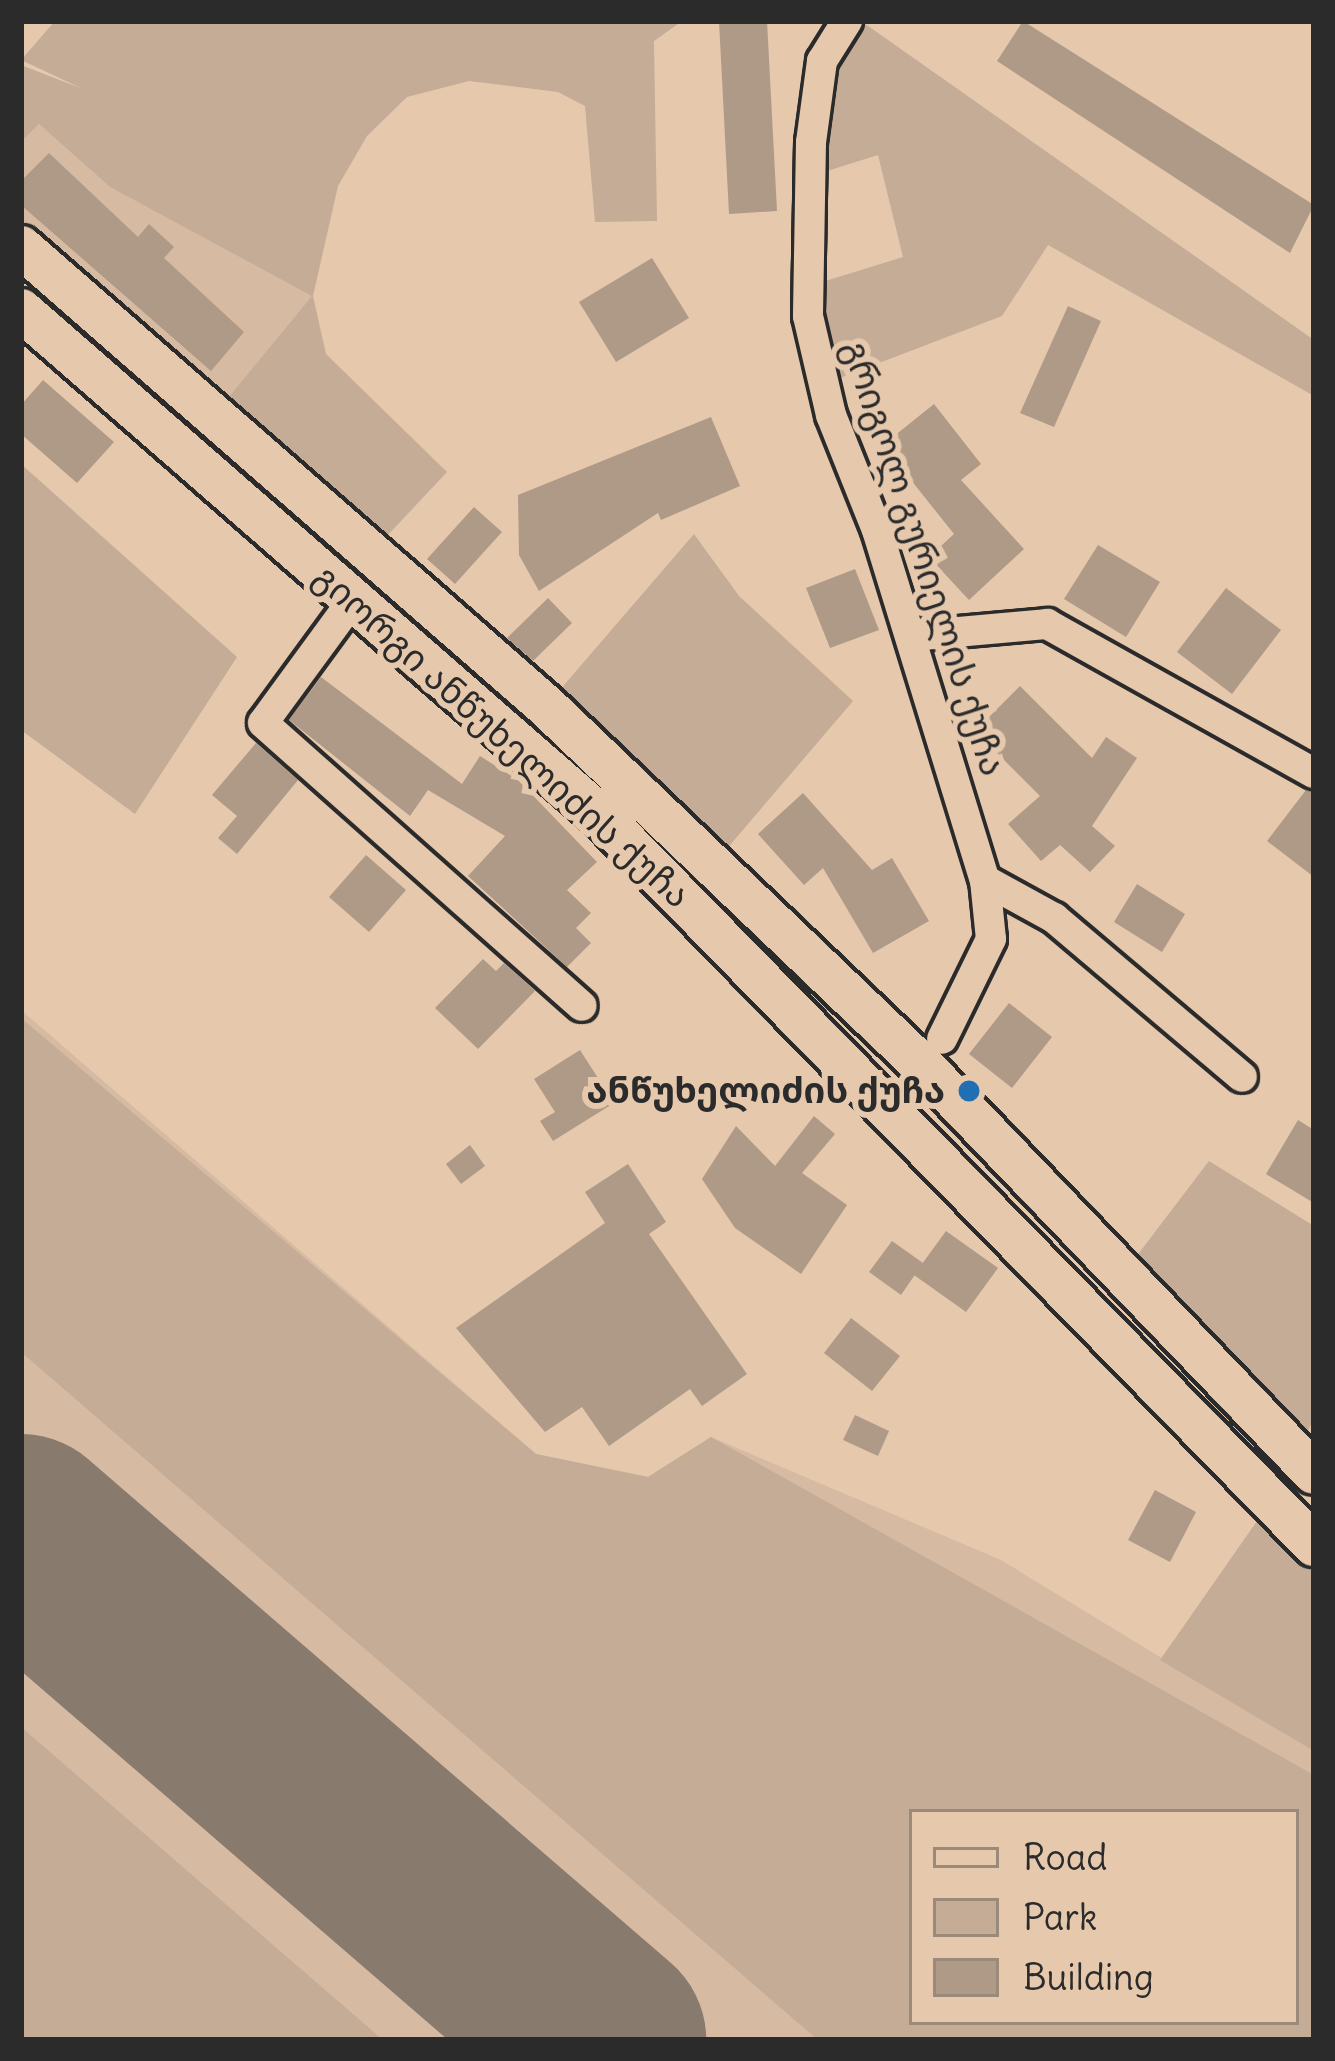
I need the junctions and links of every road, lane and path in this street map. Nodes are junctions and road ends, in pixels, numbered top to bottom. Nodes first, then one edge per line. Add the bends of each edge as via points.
1 (847, 21) edge
2 (21, 247) edge
3 (21, 310) edge
4 (353, 600) junction
5 (912, 636) junction
6 (1314, 773) edge
7 (985, 880) junction
8 (582, 1006) dead end
9 (942, 1039) dead end
10 (1242, 1077) dead end
11 (1314, 1473) edge
12 (1314, 1545) edge

1 - 5 street, გრიგოლ გურიელის ქუჩა via 822,61 811,142 808,316 831,415
2 - 11 main road, გიორგი ანწუხელიძის ქუჩა via 547,706 922,1066
3 - 4 main road, გიორგი ანწუხელიძის ქუჩა
4 - 8 street via 263,723
4 - 12 main road, გიორგი ანწუხელიძის ქუჩა via 599,814
5 - 6 street via 1047,625
5 - 7 street, გრიგოლ გურიელის ქუჩა
7 - 9 street, გრიგოლ გურიელის ქუჩა via 991,939
7 - 10 street via 1054,918

